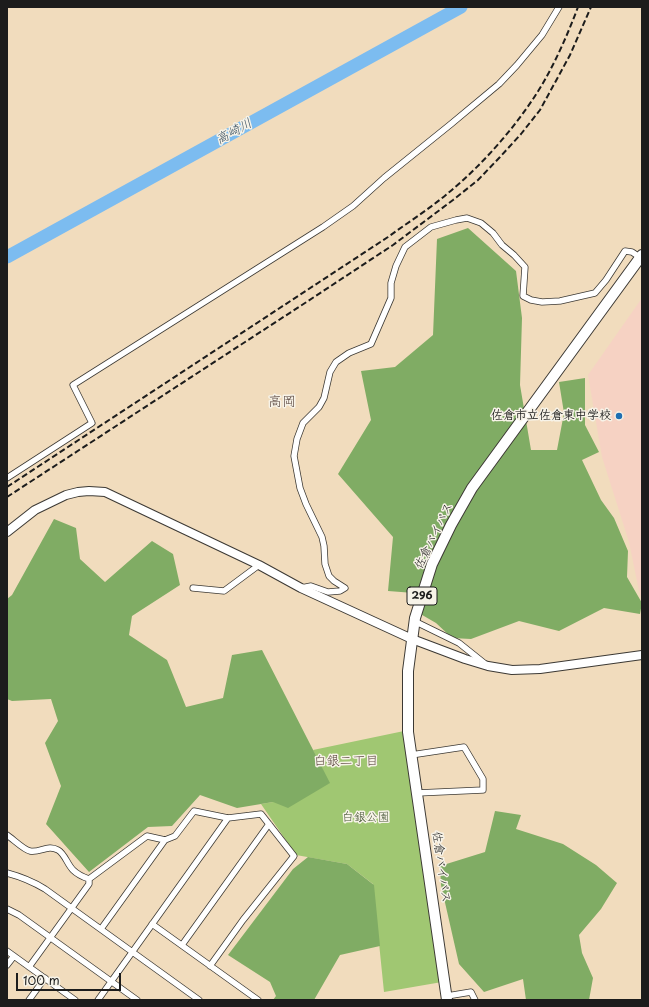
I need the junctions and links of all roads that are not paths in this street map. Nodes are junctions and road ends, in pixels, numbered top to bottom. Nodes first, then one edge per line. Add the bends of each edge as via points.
1 (559, 7) edge
2 (641, 257) edge
3 (7, 478) edge
4 (7, 532) edge
5 (259, 564) junction
6 (193, 588) dead end
7 (301, 588) junction
8 (414, 622) junction
9 (412, 639) junction
10 (642, 655) edge
11 (488, 666) junction
12 (411, 755) junction
13 (417, 793) junction
14 (228, 818) junction
15 (269, 824) junction
16 (7, 835) edge
17 (165, 840) junction
18 (7, 873) edge
19 (89, 879) junction
20 (71, 908) junction
21 (7, 909) edge
22 (152, 924) junction
23 (101, 929) junction
24 (50, 937) junction
25 (182, 945) junction
26 (7, 951) edge
27 (132, 952) junction
28 (14, 956) junction
29 (7, 965) edge
30 (210, 966) junction
31 (29, 967) junction
32 (45, 978) junction
33 (112, 982) junction
34 (447, 998) edge
35 (29, 1000) edge
36 (75, 1000) edge
37 (98, 1000) edge
38 (137, 1000) edge
39 (199, 1000) edge
40 (258, 1000) edge
41 (475, 1000) edge

1 - 3 street via 542,35 499,84 353,206 73,385 92,423
2 - 7 street via 625,251 595,293 560,301 542,302 523,296 525,267 481,223 466,218 431,227 404,247 391,283 391,298 371,344 349,353 336,362 330,372 324,398 303,423 296,439 294,456 300,488 322,537 329,576 345,588 328,592 311,586
2 - 8 highway, 佐倉バイパス / 296 via 472,488 432,564
4 - 5 street via 35,510 66,495 89,491 105,492
5 - 6 street via 224,591
5 - 7 street
7 - 9 street
8 - 9 highway, 佐倉バイパス / 296
8 - 11 street via 459,643
9 - 11 street
9 - 12 highway, 佐倉バイパス / 296 via 408,671 408,732
10 - 11 street via 540,669 512,670
12 - 13 highway, 佐倉バイパス / 296
12 - 13 street via 464,747 483,779 483,790
13 - 34 highway, 佐倉バイパス / 296
14 - 15 street via 261,814
14 - 17 street via 194,811 175,836
14 - 22 street
15 - 25 street
15 - 30 street via 294,856
16 - 19 street via 28,851 52,847 59,850 72,869
17 - 19 street via 147,836
17 - 23 street
18 - 20 street via 35,883
19 - 20 street via 89,884
20 - 23 street
20 - 24 street
21 - 24 street
22 - 25 street
22 - 27 street
23 - 27 street
24 - 31 street
24 - 33 street
25 - 30 street
26 - 28 street
27 - 33 street
27 - 39 street
28 - 29 street
28 - 31 street
30 - 40 street
31 - 32 street
32 - 35 street
32 - 36 street
33 - 37 street
33 - 38 street
34 - 41 street via 470,992

